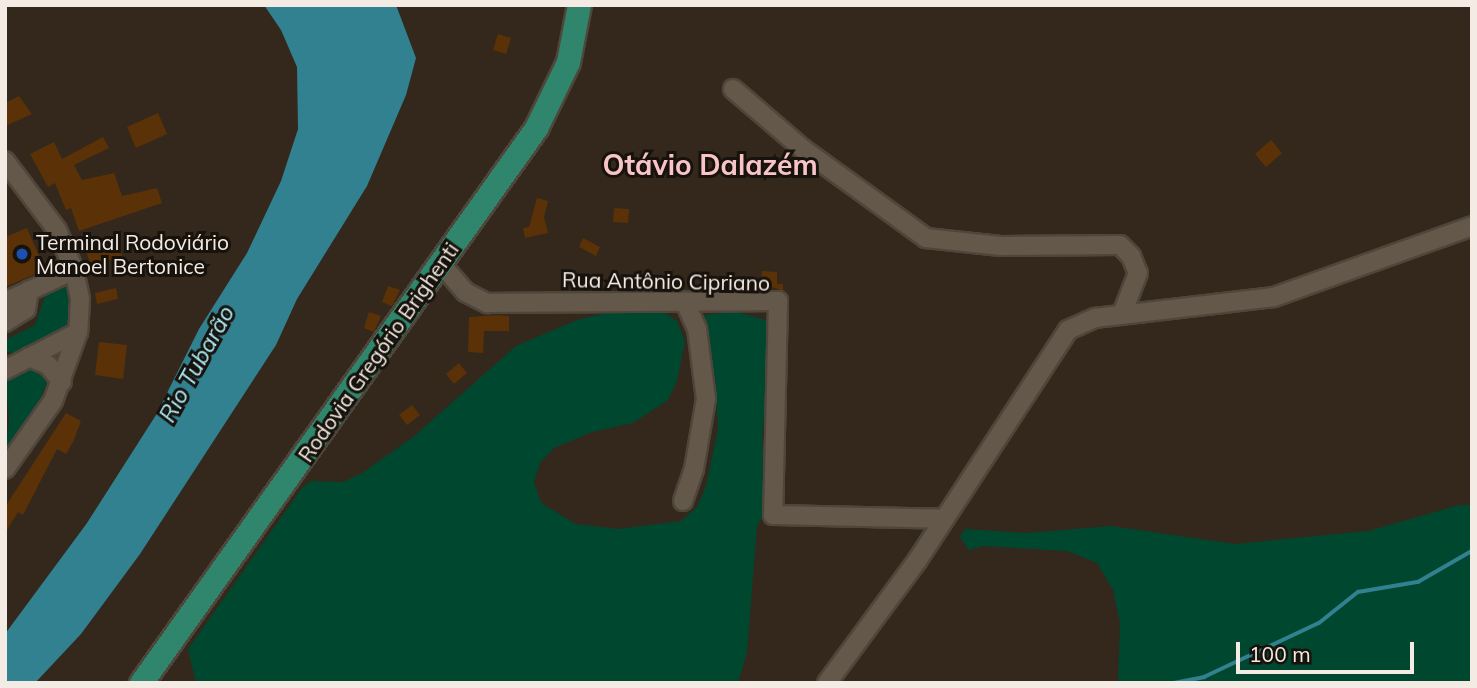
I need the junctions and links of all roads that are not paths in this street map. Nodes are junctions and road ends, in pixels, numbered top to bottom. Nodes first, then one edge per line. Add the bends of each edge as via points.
1 (579, 5) edge
2 (733, 89) dead end
3 (5, 162) edge
4 (1472, 226) edge
5 (441, 264) junction
6 (74, 270) junction
7 (29, 290) junction
8 (5, 293) edge
9 (5, 302) edge
10 (685, 302) junction
11 (1122, 314) junction
12 (5, 322) edge
13 (78, 332) junction
14 (29, 358) junction
15 (5, 370) edge
16 (62, 382) junction
17 (5, 469) edge
18 (683, 501) dead end
19 (944, 519) junction
20 (141, 683) edge
21 (827, 683) edge

1 - 5 main road, Rodovia Gregório Brighenti via 568,62 549,107
2 - 11 street via 803,149 926,238 1001,246 1120,245 1138,273
3 - 6 street via 57,230
4 - 11 street via 1274,298
5 - 10 street, Rua Antônio Cipriano via 465,292 486,303
5 - 20 main road, Rodovia Gregório Brighenti
6 - 7 street
6 - 13 street via 80,299
7 - 8 street
7 - 9 street
7 - 12 street via 26,309
10 - 18 street via 697,329 706,399 694,469
10 - 19 street, Rua Antônio Cipriano via 778,301 772,515
11 - 19 street via 1080,323 1059,340
13 - 14 street
13 - 16 street
14 - 15 street
14 - 16 street via 48,365
16 - 17 street via 42,421
19 - 21 street

